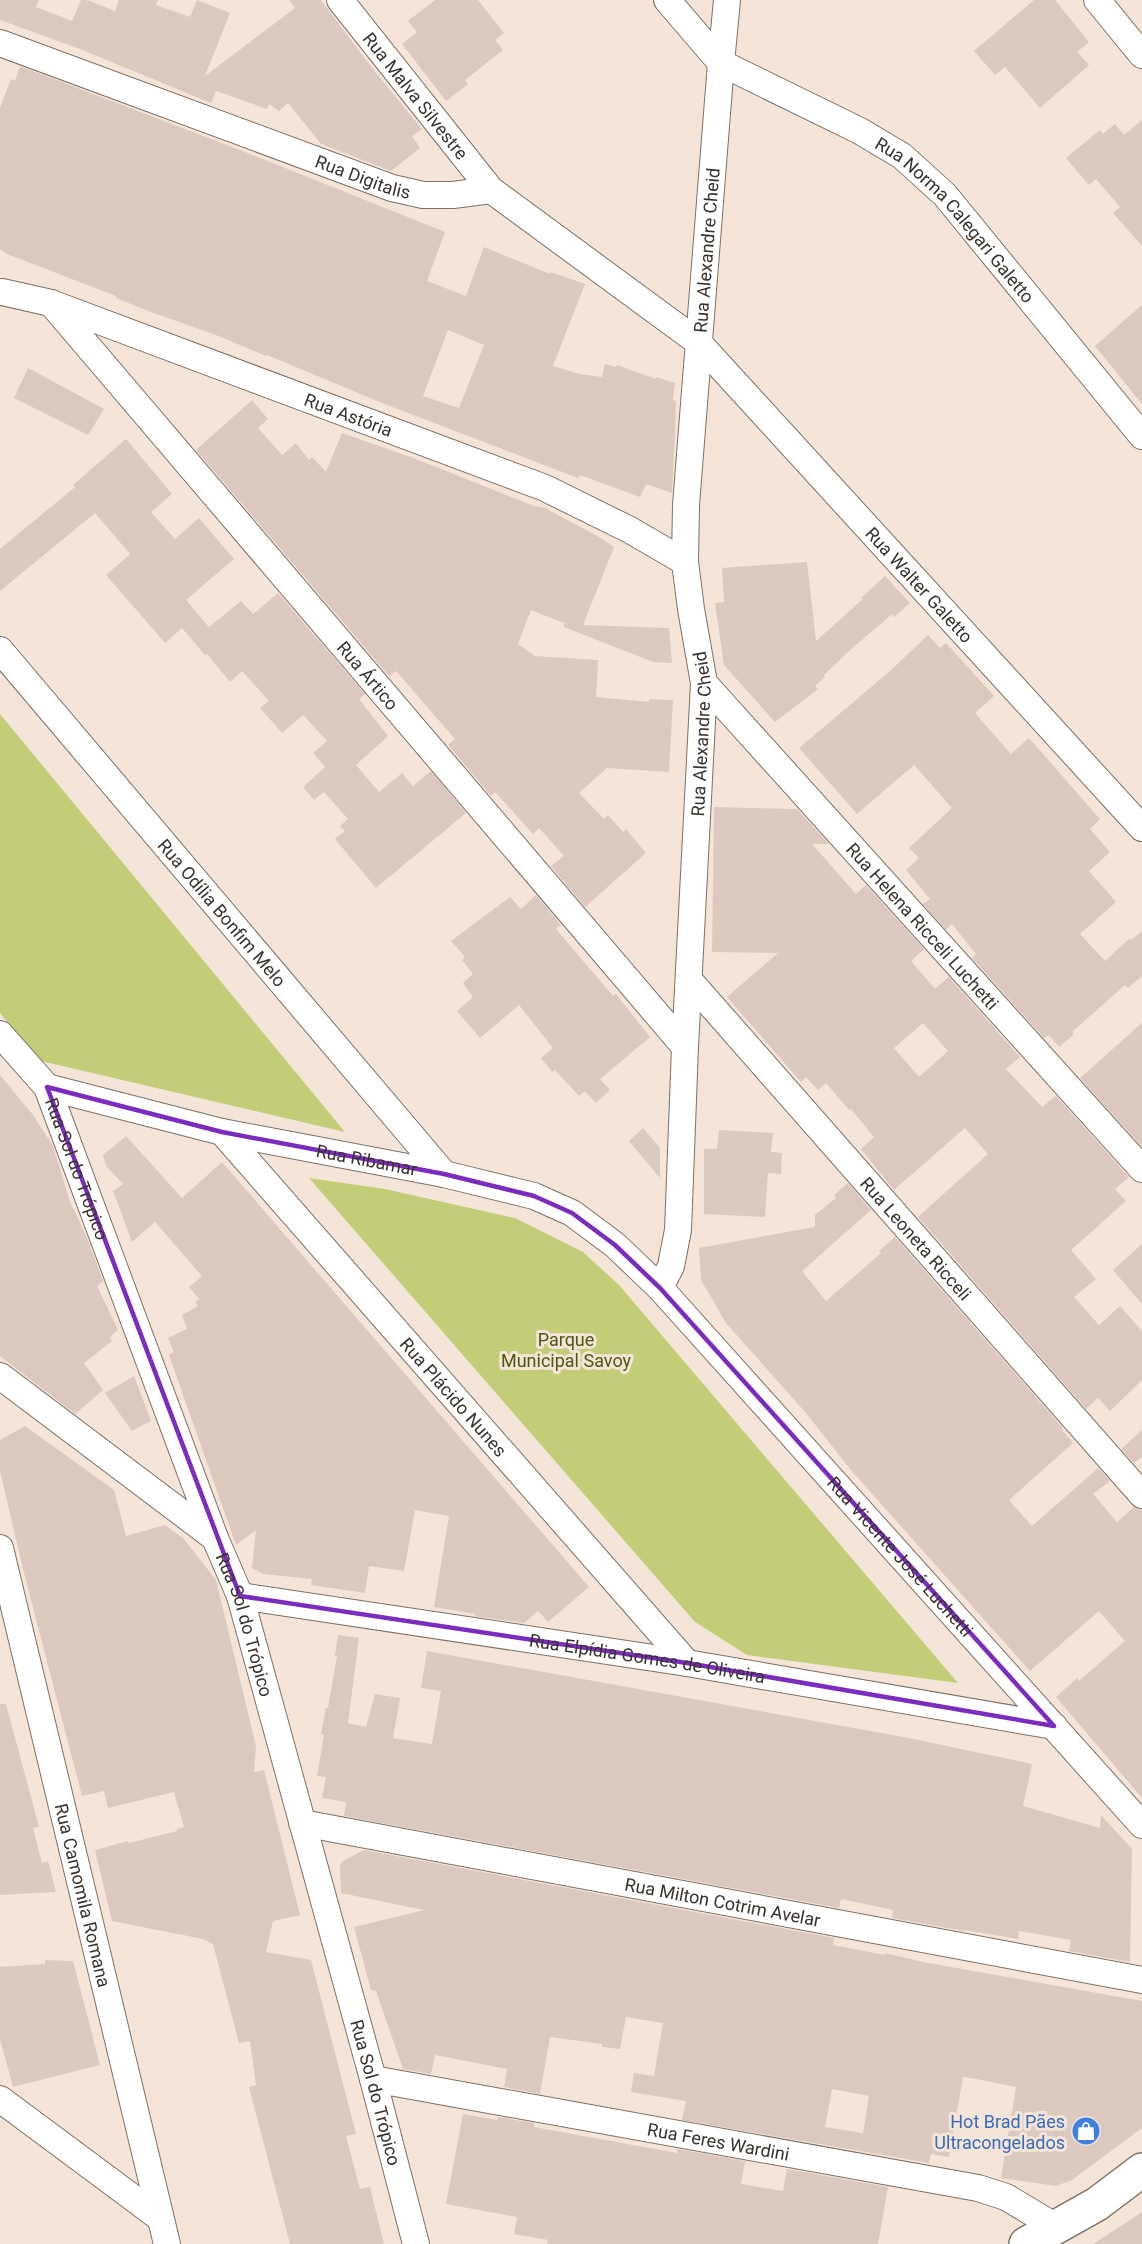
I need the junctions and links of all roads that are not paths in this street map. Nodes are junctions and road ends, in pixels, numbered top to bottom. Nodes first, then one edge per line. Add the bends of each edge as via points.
1 (340, 0) edge
2 (667, 0) edge
3 (727, 0) edge
4 (1097, 0) edge
5 (0, 43) edge
6 (1142, 55) edge
7 (721, 63) junction
8 (491, 190) junction
9 (1, 294) edge
10 (51, 303) junction
11 (698, 342) junction
12 (1142, 436) edge
13 (685, 562) junction
14 (0, 650) edge
15 (704, 683) junction
16 (1142, 828) edge
17 (689, 980) junction
18 (0, 1034) edge
19 (685, 1047) junction
20 (47, 1087) junction
21 (222, 1132) junction
22 (1142, 1169) edge
23 (444, 1174) junction
24 (660, 1288) junction
25 (0, 1376) edge
26 (1142, 1495) edge
27 (215, 1538) junction
28 (0, 1548) edge
29 (240, 1596) junction
30 (687, 1663) junction
31 (1054, 1726) junction
32 (302, 1823) junction
33 (1142, 1825) edge
34 (1142, 1980) edge
35 (373, 2079) junction
36 (0, 2099) edge
37 (1142, 2170) edge
38 (160, 2218) junction
39 (1056, 2227) junction
40 (167, 2244) edge
41 (416, 2244) edge
42 (1026, 2244) edge

1 - 8 street, Rua Malva Silvestre
2 - 7 street
3 - 7 street, Rua Alexandre Cheid
4 - 6 street
5 - 8 street, Rua Digitalis via 392,188 423,195
7 - 11 street, Rua Alexandre Cheid
7 - 12 street, Rua Norma Calegari Galetto via 860,131 902,156 945,195
8 - 11 street
9 - 10 street, Rua Astória
10 - 13 street, Rua Astória via 544,488
10 - 19 street, Rua Ártico
11 - 13 street, Rua Alexandre Cheid
11 - 16 street, Rua Walter Galetto
13 - 15 street, Rua Alexandre Cheid
14 - 23 street, Rua Odília Bonfim Melo
15 - 17 street, Rua Alexandre Cheid
15 - 22 street, Rua Helena Ricceli Luchetti
17 - 19 street, Rua Alexandre Cheid
17 - 26 street, Rua Leoneta Ricceli
18 - 20 street, Rua Sol do Trópico
19 - 24 street, Rua Alexandre Cheid via 678,1230 671,1266
20 - 21 street, Rua Ribamar
20 - 27 street, Rua Sol do Trópico
21 - 23 street, Rua Ribamar
21 - 30 street, Rua Plácido Nunes
23 - 24 street, Rua Ribamar via 534,1196 572,1213 615,1245
24 - 31 street, Rua Vicente José Luchetti
25 - 27 street
27 - 29 street, Rua Sol do Trópico
28 - 38 street, Rua Camomila Romana
29 - 30 street, Rua Elpídia Gomes de Oliveira
29 - 32 street, Rua Sol do Trópico
30 - 31 street, Rua Elpídia Gomes de Oliveira
31 - 33 street, Rua Vicente José Luchetti
32 - 34 street, Rua Milton Cotrim Avelar
32 - 35 street, Rua Sol do Trópico
35 - 39 street, Rua Feres Wardini via 978,2188 1012,2200
35 - 41 street, Rua Sol do Trópico
36 - 38 street
37 - 39 street via 1097,2204
38 - 40 street, Rua Camomila Romana
39 - 42 street

